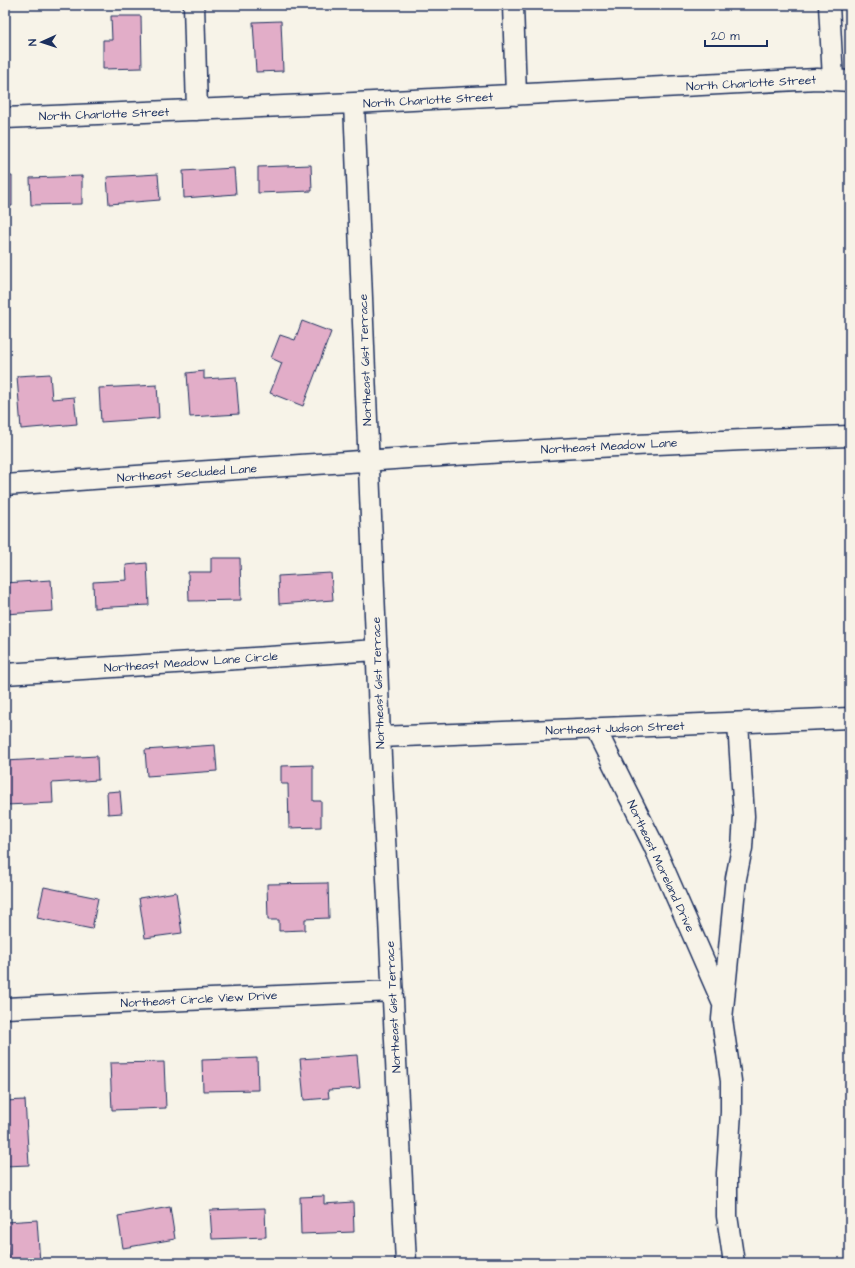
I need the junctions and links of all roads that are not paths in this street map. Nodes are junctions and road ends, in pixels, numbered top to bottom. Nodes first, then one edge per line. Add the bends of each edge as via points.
1 (194, 5) edge
2 (513, 5) edge
3 (829, 5) edge
4 (842, 80) edge
5 (516, 95) junction
6 (354, 103) junction
7 (197, 110) junction
8 (5, 118) edge
9 (850, 436) edge
10 (369, 461) junction
11 (5, 485) edge
12 (377, 650) junction
13 (5, 674) edge
14 (850, 718) edge
15 (738, 723) junction
16 (595, 728) junction
17 (380, 737) junction
18 (393, 991) junction
19 (723, 1005) junction
20 (5, 1008) edge
21 (406, 1263) edge
22 (734, 1263) edge

1 - 7 street
2 - 5 street
3 - 4 street
4 - 5 street, North Charlotte Street via 817,79
5 - 6 street, North Charlotte Street
6 - 7 street, North Charlotte Street
6 - 10 street, Northeast 61st Terrace
7 - 8 street, North Charlotte Street
9 - 10 street, Northeast Meadow Lane via 710,441
10 - 11 street, Northeast Secluded Lane
10 - 12 street, Northeast 61st Terrace
12 - 13 street, Northeast Meadow Lane Circle
12 - 17 street, Northeast 61st Terrace
14 - 15 street, Northeast Judson Street
15 - 16 street, Northeast Judson Street
15 - 19 street, Northeast Moreland Drive via 744,816
16 - 17 street, Northeast Judson Street
16 - 19 street, Northeast Moreland Drive via 653,844
17 - 18 street, Northeast 61st Terrace
18 - 20 street, Northeast Circle View Drive
18 - 21 street, Northeast 61st Terrace
19 - 22 street, Northeast Moreland Drive via 722,1019 731,1081 727,1216

